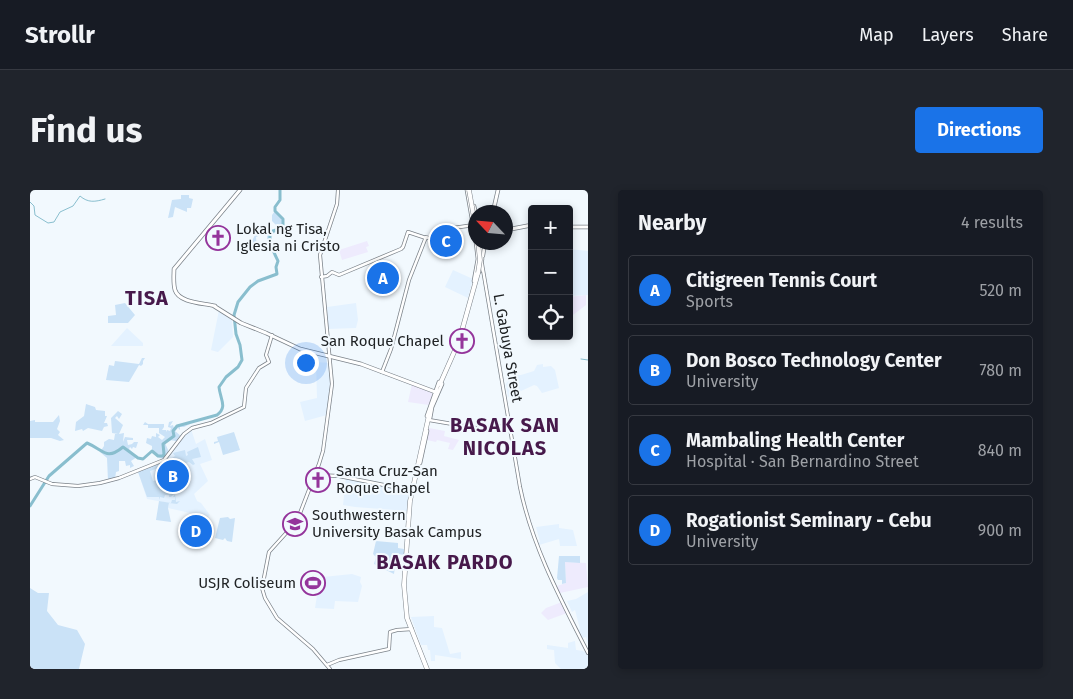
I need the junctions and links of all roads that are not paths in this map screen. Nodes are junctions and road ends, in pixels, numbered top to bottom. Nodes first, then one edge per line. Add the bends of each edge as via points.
1 (240, 190) edge
2 (338, 190) edge
3 (469, 190) edge
4 (498, 190) edge
5 (472, 205) edge
6 (473, 205) edge
7 (495, 205) edge
8 (573, 226) edge
9 (588, 226) edge
10 (468, 227) edge
11 (528, 227) edge
12 (513, 230) edge
13 (426, 238) junction
14 (478, 250) edge
15 (479, 250) edge
16 (480, 250) edge
17 (321, 277) junction
18 (474, 285) junction
19 (272, 335) junction
20 (458, 341) junction
21 (330, 357) junction
22 (382, 372) junction
23 (440, 384) dead end
24 (437, 392) junction
25 (429, 418) junction
26 (510, 426) junction
27 (419, 462) junction
28 (315, 476) junction
29 (30, 479) edge
30 (413, 490) junction
31 (411, 629) junction
32 (588, 652) edge
33 (327, 665) junction
34 (330, 669) edge
35 (428, 669) edge

1 - 19 main road via 174,269 174,286 178,296 214,306
2 - 17 street via 337,204 320,254
3 - 5 main road, bridge
3 - 6 main road
4 - 7 main road
8 - 9 main road
10 - 13 street via 439,230 434,240
11 - 12 main road
13 - 17 street via 408,232 401,249 338,275 332,272
13 - 22 street
14 - 18 main road
15 - 18 main road, bridge
16 - 26 street, L. Gabuya Street
17 - 21 street
18 - 20 main road
19 - 21 main road via 300,350
19 - 29 street via 266,355 269,362 259,368 246,388 243,408 192,428 164,460 98,484 64,486 35,477
20 - 23 main road
20 - 24 main road
21 - 22 main road
21 - 28 street via 332,392 323,451
22 - 24 main road
24 - 25 main road
24 - 27 main road via 428,411
25 - 26 street via 476,428
25 - 27 main road
25 - 27 main road
26 - 32 street, L. Gabuya Street via 521,493 533,534
27 - 30 main road
28 - 30 street via 337,476
28 - 33 street via 297,520 269,552 262,588 277,618
30 - 31 main road via 406,602
31 - 33 street via 390,632 389,649
31 - 35 main road
33 - 34 street

